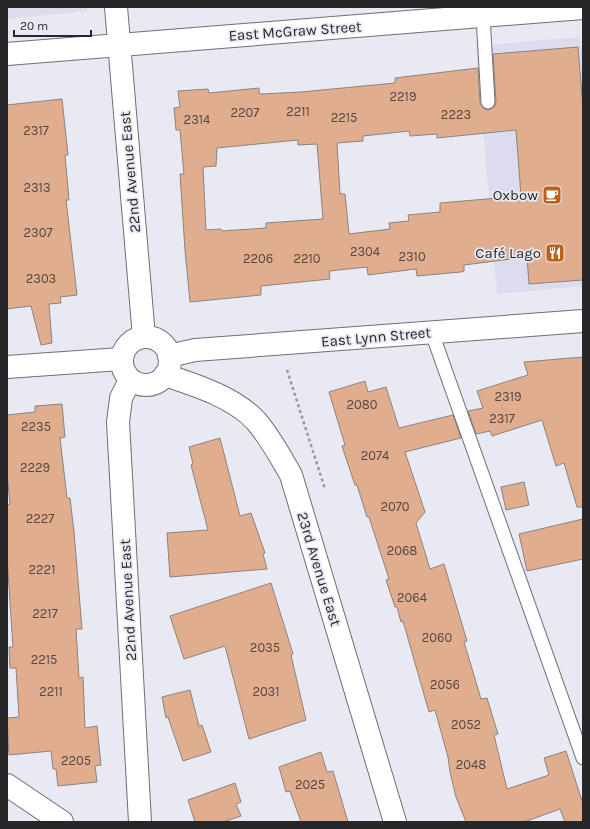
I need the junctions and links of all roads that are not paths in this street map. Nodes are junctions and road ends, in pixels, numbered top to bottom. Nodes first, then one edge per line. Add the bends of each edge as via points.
1 (116, 7) edge
2 (583, 8) edge
3 (483, 16) junction
4 (119, 44) junction
5 (7, 54) edge
6 (488, 102) dead end
7 (583, 320) edge
8 (432, 333) junction
9 (144, 337) junction
10 (121, 359) junction
11 (167, 366) junction
12 (7, 367) edge
13 (130, 380) junction
14 (583, 758) edge
15 (7, 786) edge
16 (62, 822) edge
17 (140, 822) edge
18 (395, 822) edge

1 - 4 street, 22nd Avenue East
2 - 3 street, East McGraw Street
3 - 4 street, East McGraw Street
3 - 6 lane
4 - 5 street, East McGraw Street
4 - 9 street, 22nd Avenue East
7 - 8 street, East Lynn Street
8 - 11 street, East Lynn Street via 195,350
8 - 14 lane
9 - 10 street via 128,345
9 - 11 street via 158,340 164,346
10 - 12 street
10 - 13 street via 125,374
11 - 13 street via 159,382 152,385 136,384
11 - 18 street, 23rd Avenue East via 225,398 254,419 274,444 291,475
13 - 17 street, 22nd Avenue East via 121,398 118,422
15 - 16 street

